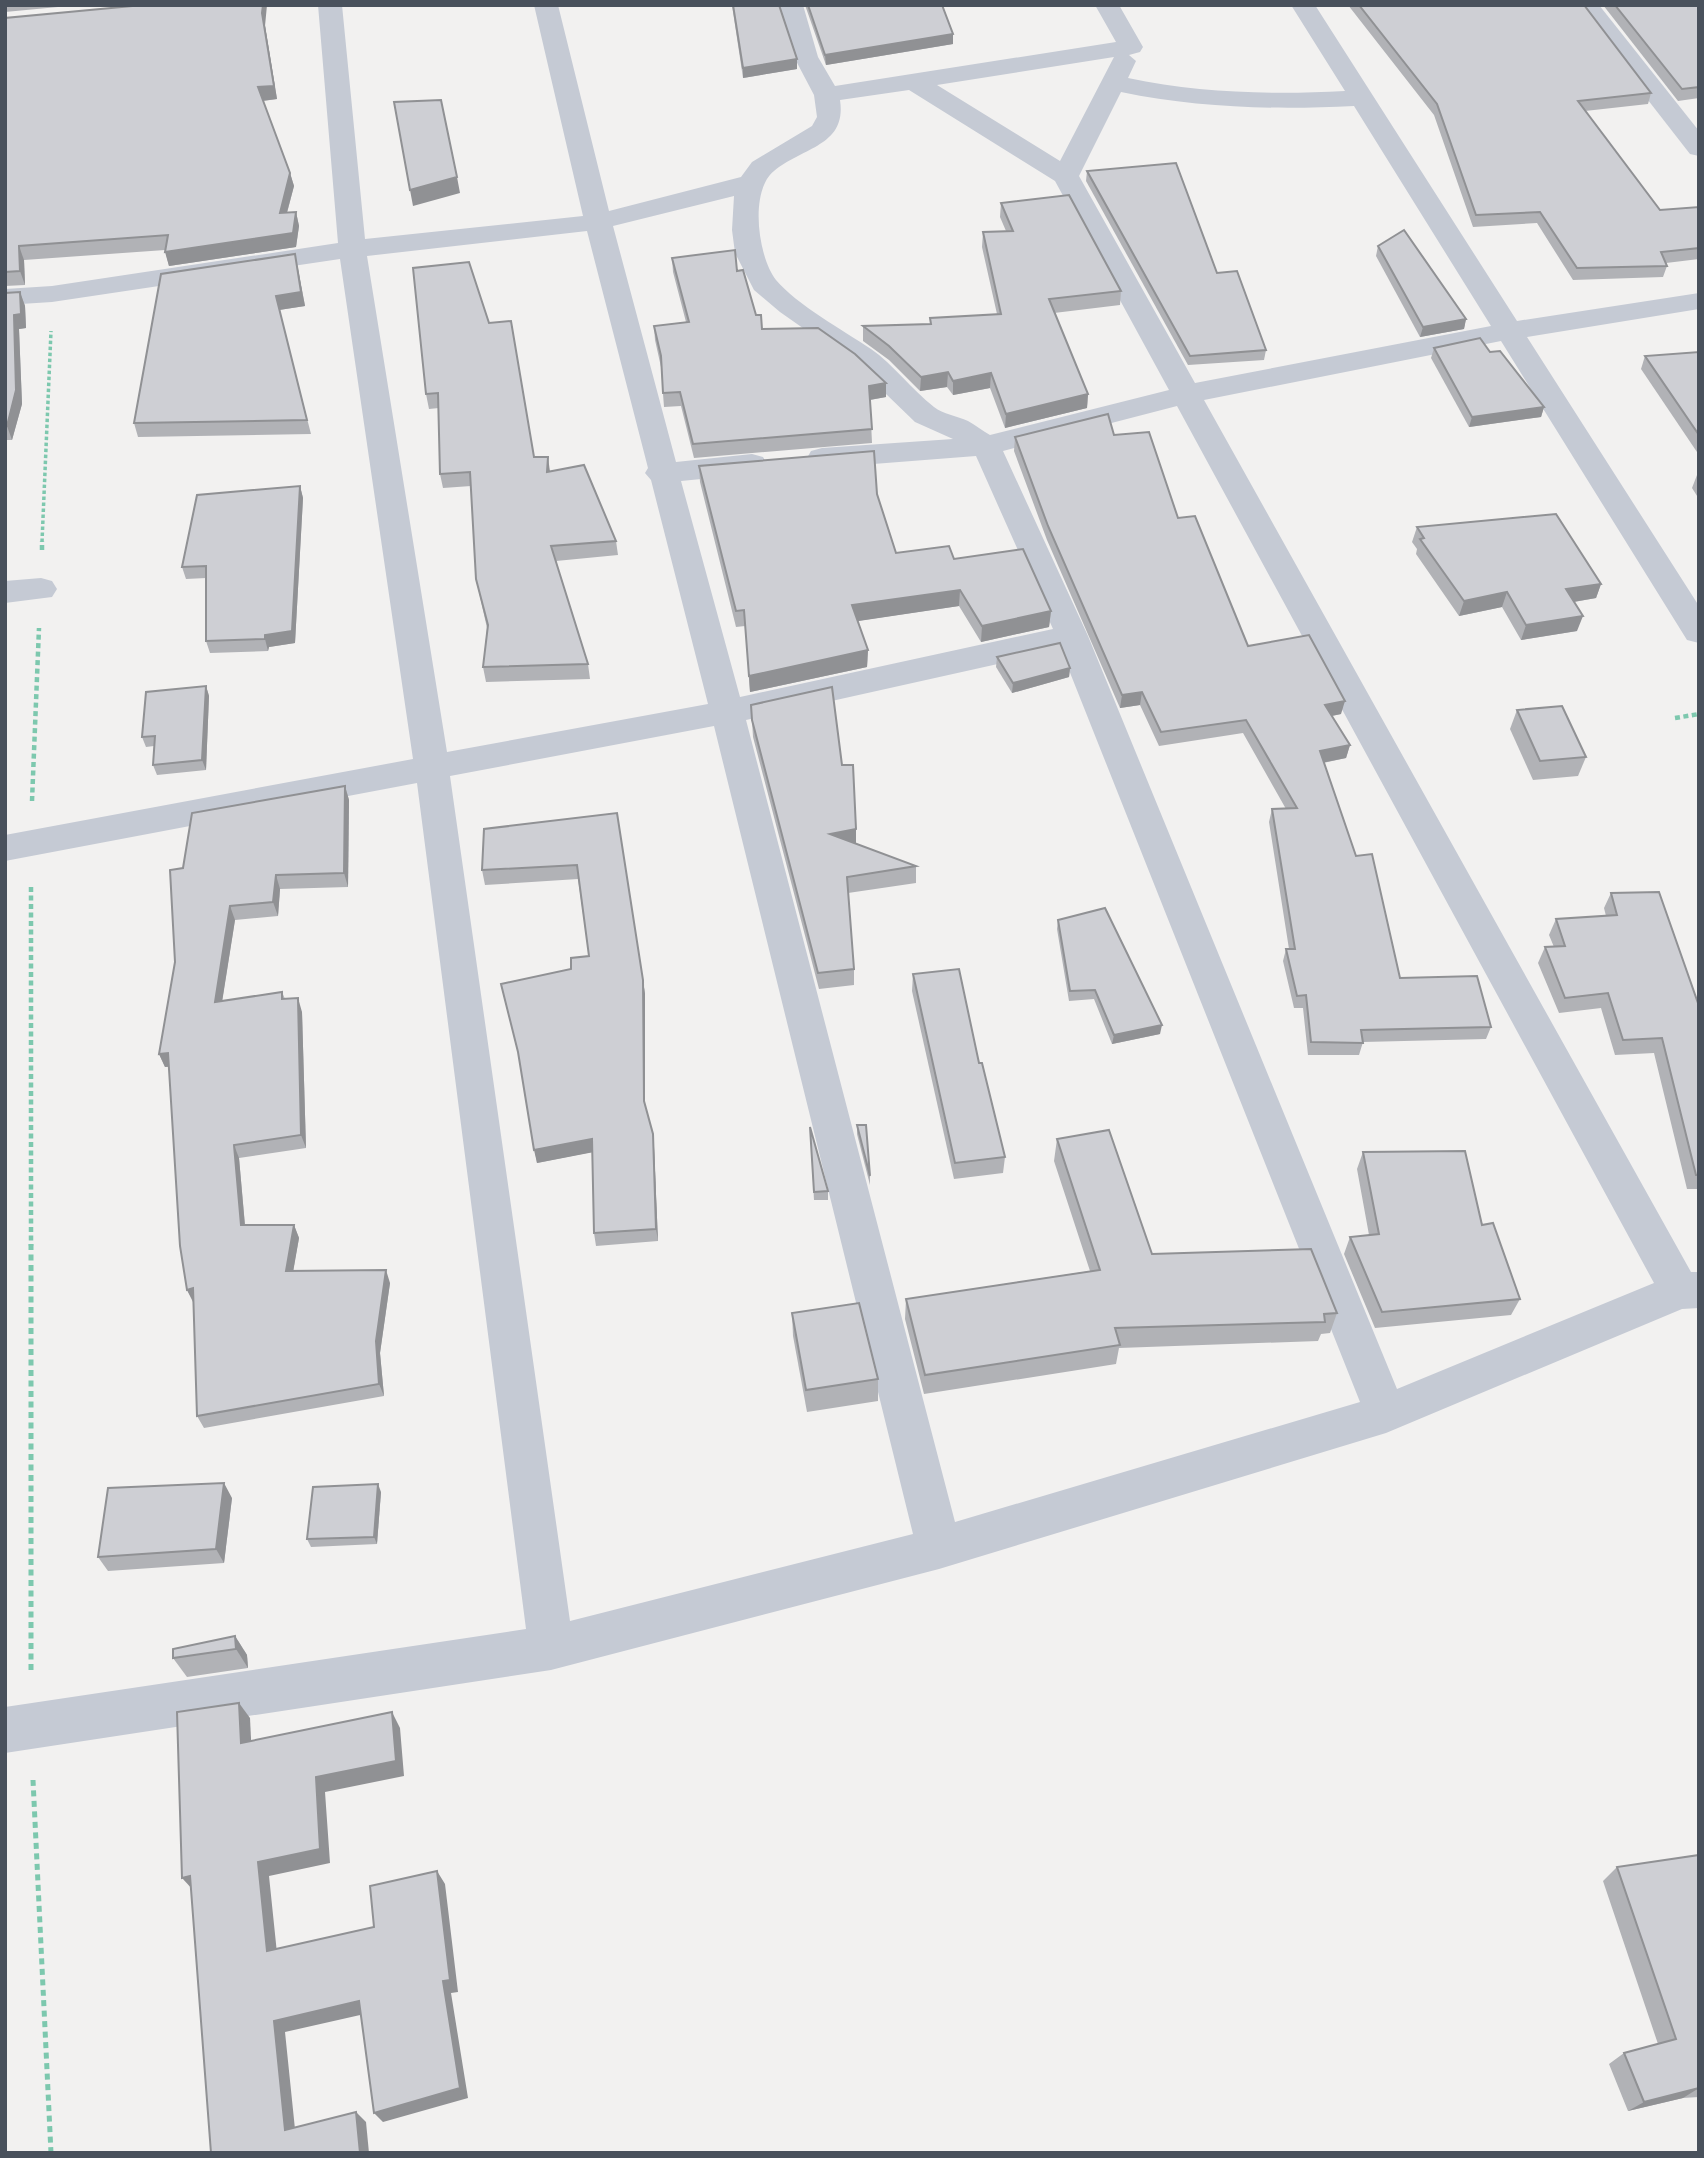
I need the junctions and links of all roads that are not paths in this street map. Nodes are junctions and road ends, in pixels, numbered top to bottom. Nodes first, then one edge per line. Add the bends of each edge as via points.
1 (330, 5) edge
2 (546, 5) edge
3 (791, 5) edge
4 (1107, 5) edge
5 (1303, 5) edge
6 (1587, 5) edge
7 (1131, 47) junction
8 (911, 80) junction
9 (1113, 83) junction
10 (827, 94) junction
11 (1361, 98) junction
12 (1699, 148) edge
13 (1066, 176) junction
14 (751, 183) junction
15 (598, 222) junction
16 (352, 249) junction
17 (5, 297) edge
18 (1699, 301) edge
19 (1508, 331) junction
20 (1187, 394) junction
21 (986, 446) junction
22 (662, 472) junction
23 (41, 589) road end
24 (5, 592) edge
25 (1699, 632) edge
26 (1072, 635) junction
27 (727, 712) junction
28 (432, 768) junction
29 (18, 845) edge
30 (1689, 1290) edge
31 (1386, 1414) junction
32 (939, 1548) junction
33 (551, 1648) junction
34 (18, 1728) edge

1 - 16 street
2 - 15 street
3 - 10 street via 806,57
4 - 7 street
5 - 11 street
6 - 12 street
7 - 8 street
7 - 9 street
8 - 10 street
8 - 13 street
9 - 11 street via 1215,101
9 - 13 street
10 - 14 street via 830,117 823,131 773,159
11 - 19 street
13 - 20 street
14 - 15 street
14 - 21 street via 747,192 749,253 764,284 867,360 925,415
15 - 16 street
15 - 22 street
16 - 17 street
16 - 28 street
18 - 19 street
19 - 20 street
19 - 25 street
20 - 21 street
20 - 30 street
21 - 22 street
21 - 26 street
22 - 27 street
23 - 24 street
26 - 27 street
26 - 31 street
27 - 28 street
27 - 32 street
28 - 29 street
28 - 33 street
30 - 31 street
31 - 32 street
32 - 33 street
33 - 34 street

